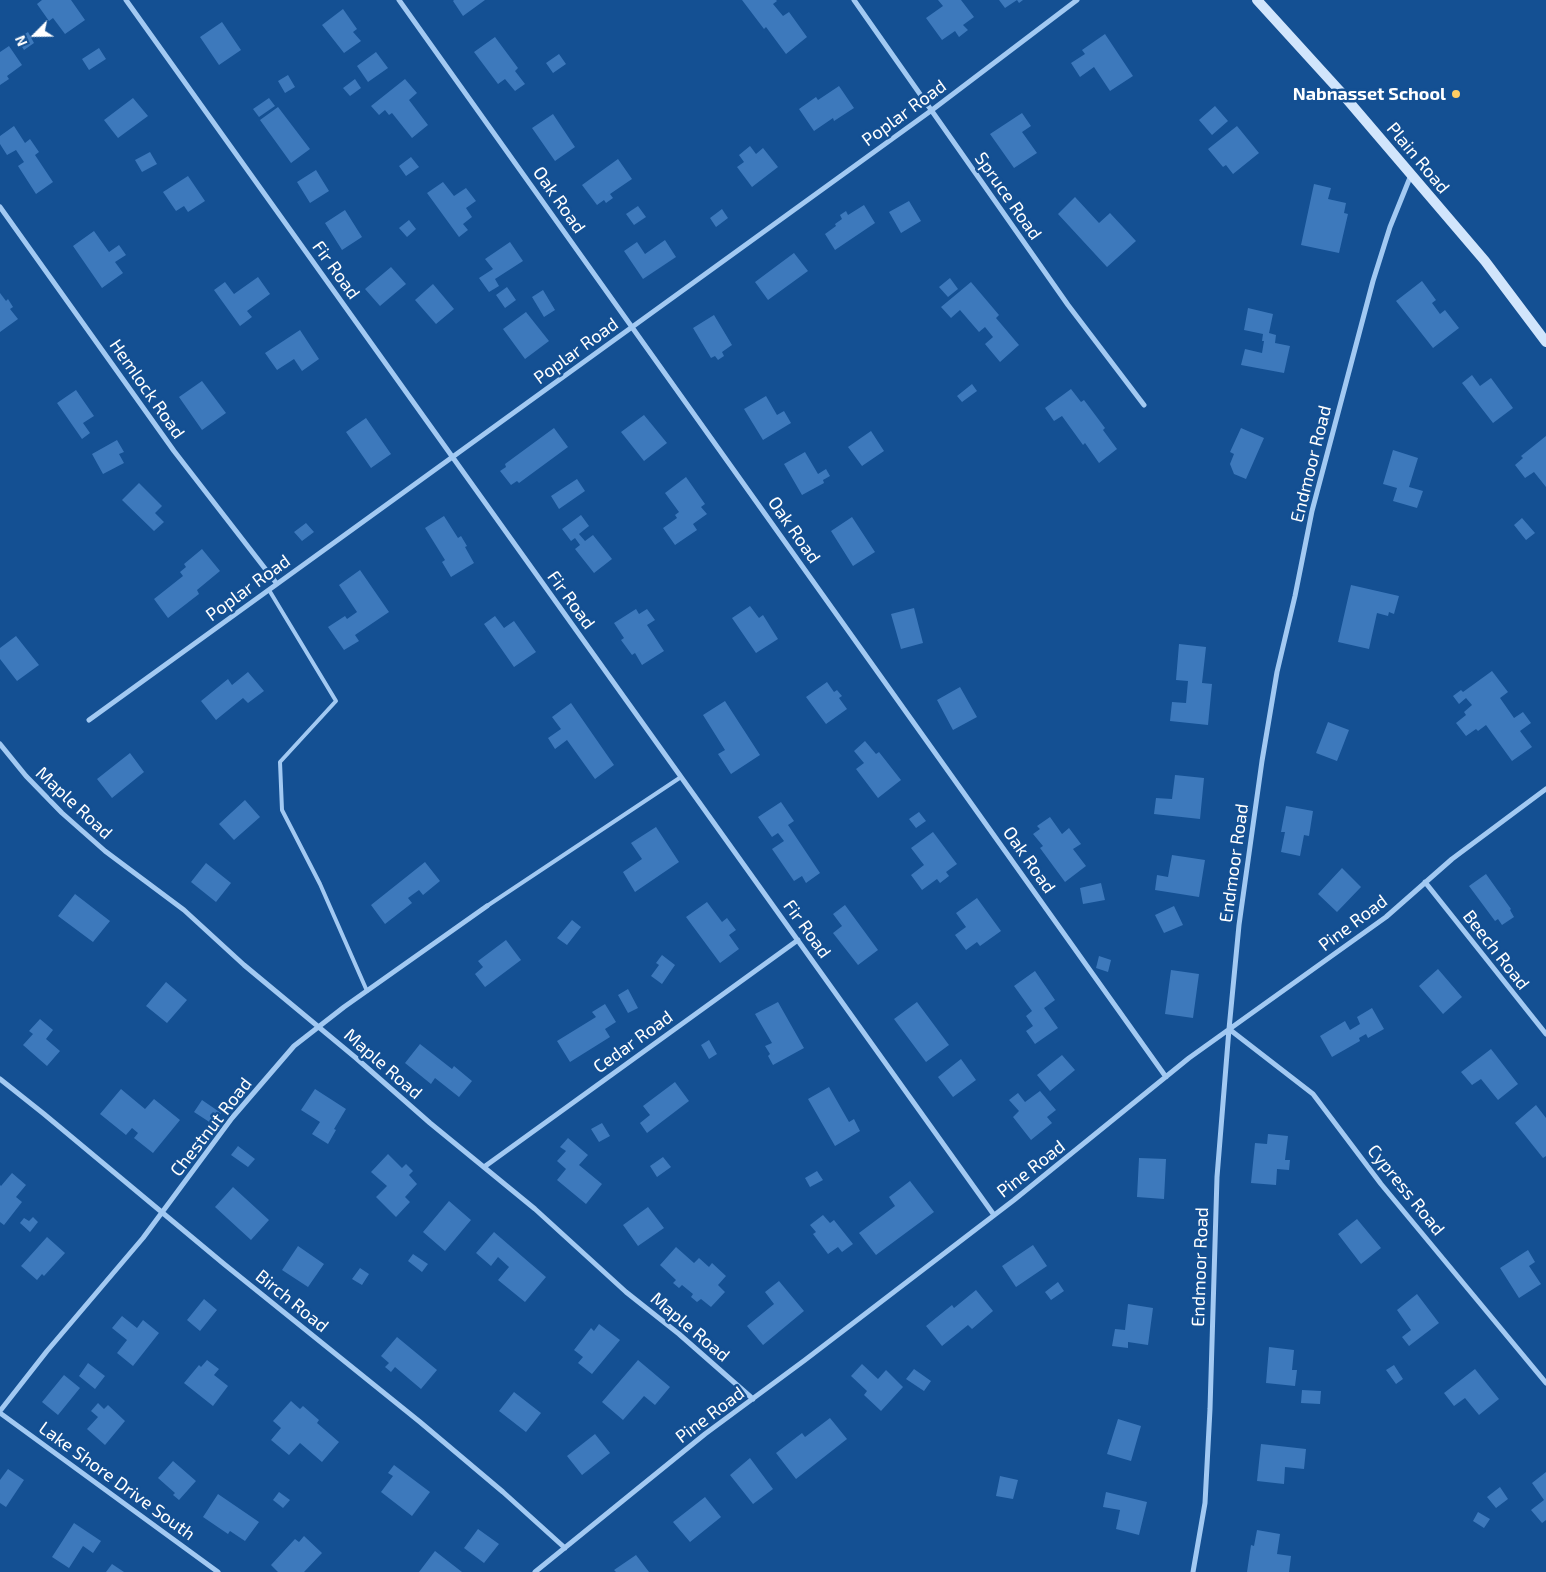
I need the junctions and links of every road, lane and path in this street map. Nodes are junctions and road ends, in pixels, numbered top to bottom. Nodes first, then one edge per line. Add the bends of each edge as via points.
1 (126, 0) edge
2 (400, 0) edge
3 (854, 0) edge
4 (1077, 0) edge
5 (1257, 0) edge
6 (932, 110) junction
7 (1411, 175) junction
8 (0, 207) edge
9 (632, 327) junction
10 (1546, 342) edge
11 (1144, 406) dead end
12 (453, 457) junction
13 (277, 584) junction
14 (269, 590) junction
15 (89, 720) dead end
16 (0, 744) edge
17 (681, 777) junction
18 (1546, 789) edge
19 (1425, 882) junction
20 (487, 906) joint
21 (798, 940) junction
22 (367, 990) junction
23 (318, 1027) junction
24 (1229, 1029) junction
25 (1546, 1034) edge
26 (1166, 1077) junction
27 (0, 1079) edge
28 (484, 1167) junction
29 (162, 1213) junction
30 (994, 1215) junction
31 (1546, 1383) edge
32 (753, 1399) junction
33 (0, 1412) edge
34 (565, 1548) junction
35 (218, 1572) edge
36 (535, 1572) edge
37 (1193, 1572) edge

1 - 12 street, Fir Road
2 - 9 street, Oak Road
3 - 6 street, Spruce Road
4 - 6 street, Poplar Road
5 - 7 main road, Plain Road
6 - 9 street, Poplar Road
6 - 11 street, Spruce Road via 1068,305
7 - 10 main road, Plain Road via 1485,262
7 - 24 street, Endmoor Road via 1372,281 1312,511 1277,672 1239,924
8 - 13 street, Hemlock Road via 174,451
9 - 12 street, Poplar Road
9 - 26 street, Oak Road
12 - 13 street, Poplar Road
12 - 17 street, Fir Road
13 - 14 street, Poplar Road
14 - 15 street, Poplar Road
14 - 22 lane via 336,701 280,762 282,810 320,884
16 - 23 street, Maple Road via 62,813 105,851 184,910
17 - 20 lane
17 - 21 street, Fir Road
18 - 19 street, Pine Road
19 - 24 street, Pine Road via 1386,917
19 - 25 street, Beech Road
20 - 22 street, Chestnut Road
21 - 28 street, Cedar Road
21 - 30 street, Fir Road
22 - 23 street, Chestnut Road
23 - 28 street, Maple Road
23 - 29 street, Chestnut Road via 294,1046 232,1118
24 - 26 street, Pine Road
24 - 31 street, Cypress Road via 1313,1094 1381,1184
24 - 37 street, Endmoor Road via 1217,1177 1205,1503
26 - 30 street, Pine Road
27 - 29 street, Birch Road
28 - 32 street, Maple Road
29 - 33 street, Chestnut Road
29 - 34 street, Birch Road via 420,1422
30 - 32 street, Pine Road
32 - 34 street, Pine Road
33 - 35 street, Lake Shore Drive South
34 - 36 street, Pine Road

